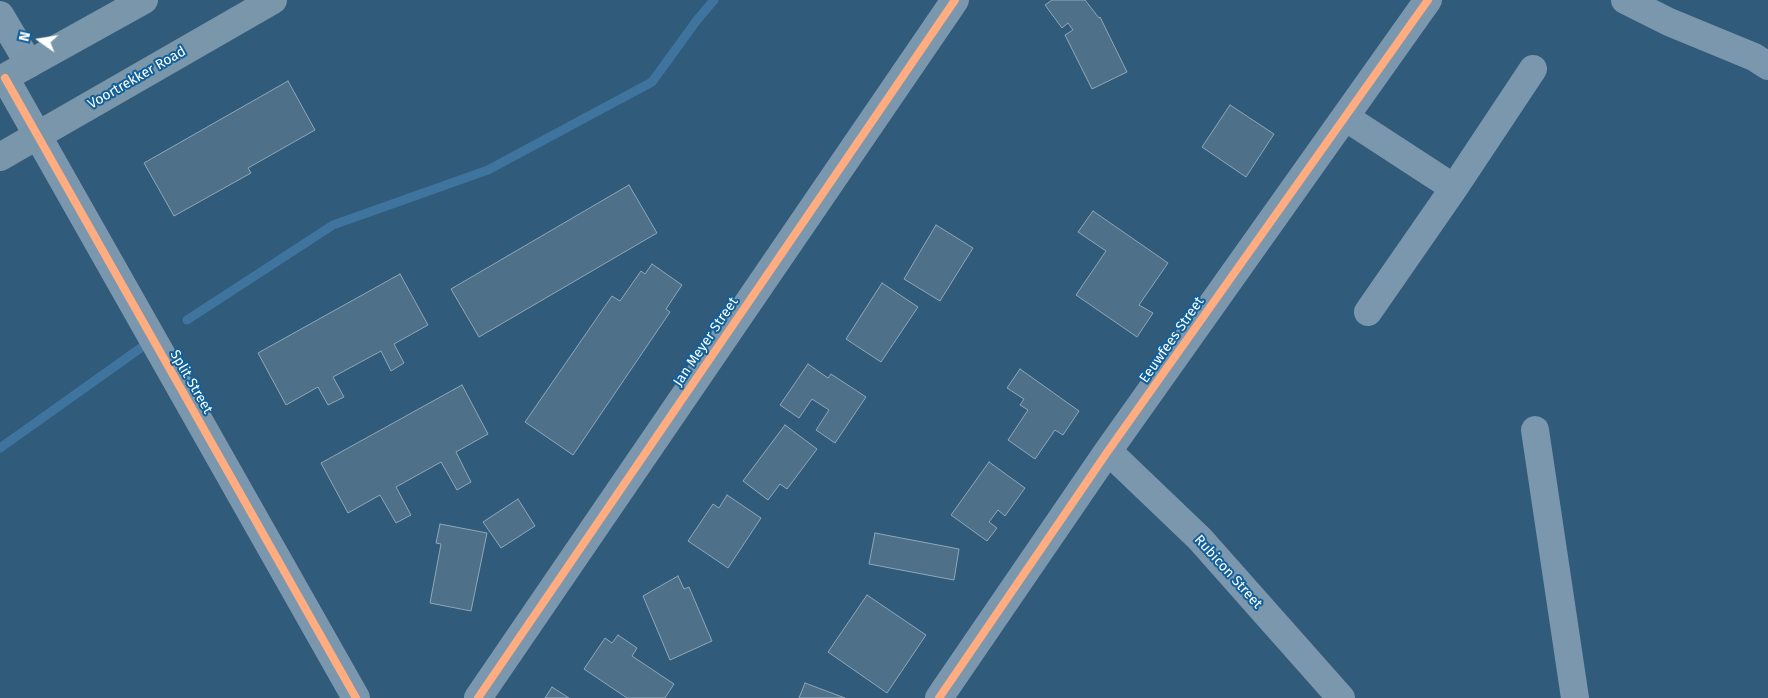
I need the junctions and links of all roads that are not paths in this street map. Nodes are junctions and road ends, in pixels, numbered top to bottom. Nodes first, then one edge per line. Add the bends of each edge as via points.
1 (144, 0) edge
2 (273, 0) edge
3 (955, 0) edge
4 (1428, 0) edge
5 (1625, 0) edge
6 (0, 15) edge
7 (29, 64) junction
8 (1768, 66) edge
9 (1533, 69) dead end
10 (2, 79) edge
11 (1346, 116) junction
12 (37, 135) junction
13 (0, 157) edge
14 (1454, 188) junction
15 (1368, 312) dead end
16 (1535, 430) dead end
17 (1108, 451) junction
18 (356, 698) edge
19 (478, 698) edge
20 (939, 698) edge
21 (1341, 698) edge
22 (1575, 698) edge

1 - 7 main road
2 - 12 main road, Voortrekker Road
3 - 19 street, Jan Meyer Street
4 - 11 street, Eeuwfees Street
5 - 8 street
6 - 7 street
7 - 10 main road
9 - 14 street
10 - 12 street, Split Street
11 - 14 street
11 - 17 street, Eeuwfees Street
12 - 13 main road, Voortrekker Road
12 - 18 street, Split Street
14 - 15 street
16 - 22 street
17 - 20 street, Eeuwfees Street
17 - 21 street, Rubicon Street via 1200,539

